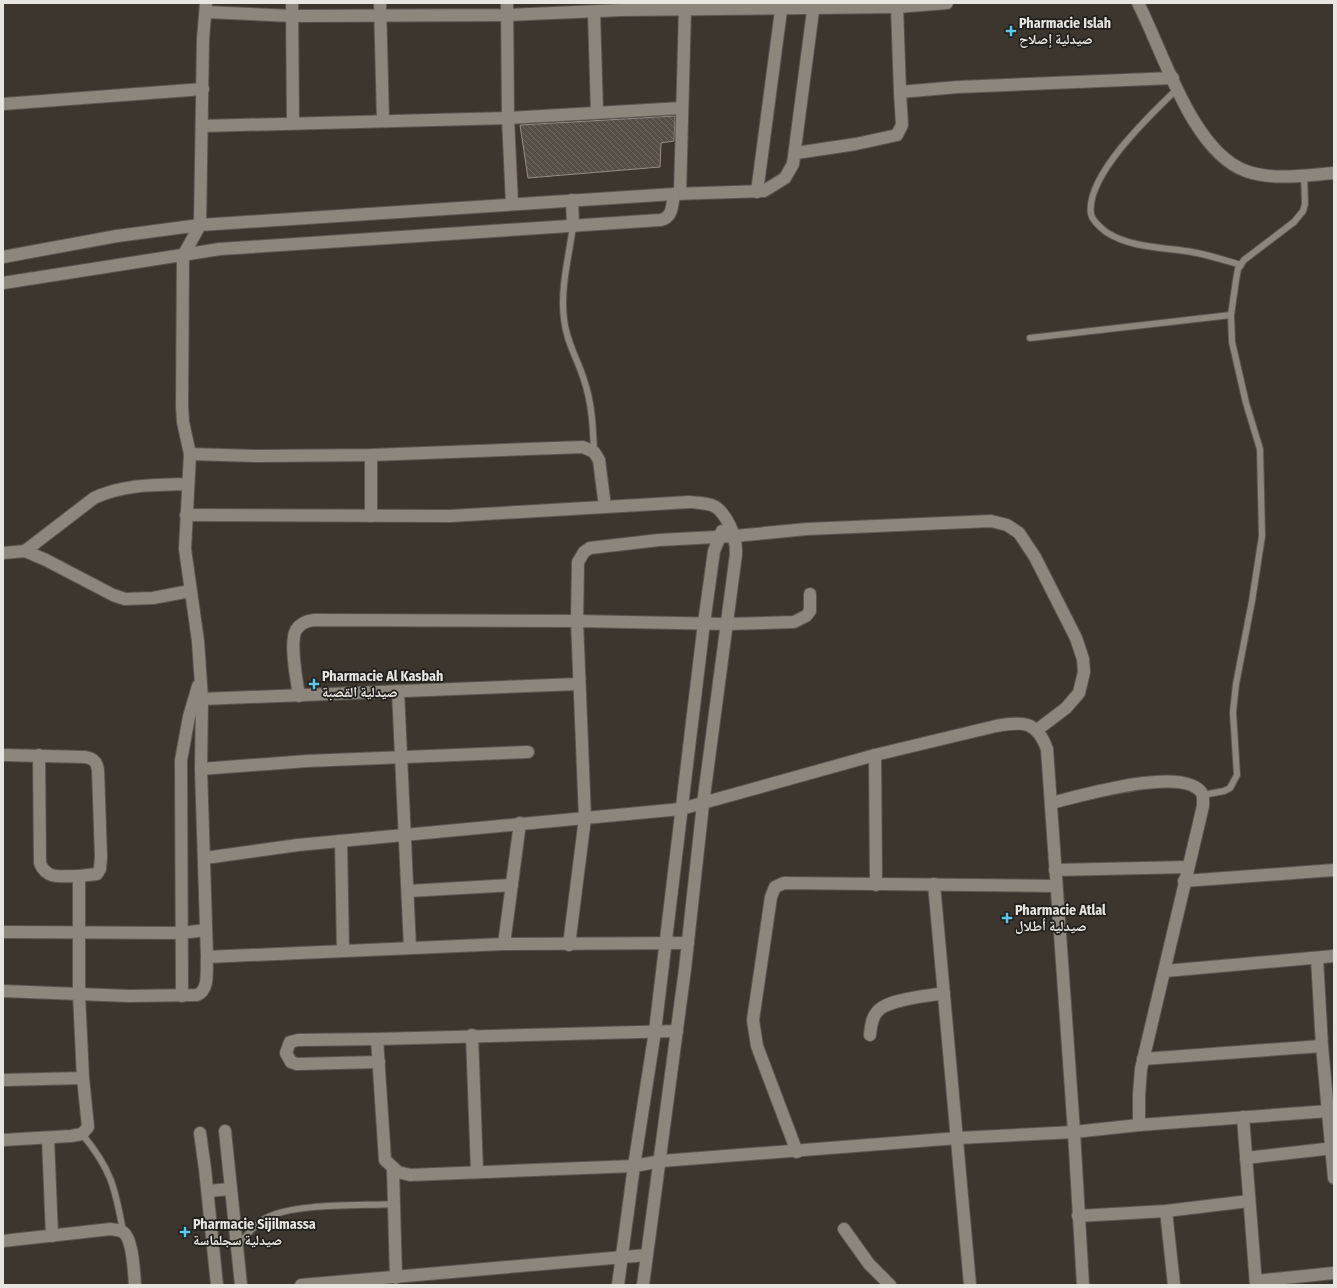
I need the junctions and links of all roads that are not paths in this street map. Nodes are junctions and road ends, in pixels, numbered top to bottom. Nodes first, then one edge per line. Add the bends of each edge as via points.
1 (292, 3) edge
2 (380, 3) edge
3 (948, 3) edge
4 (1138, 3) edge
5 (927, 4) edge
6 (782, 5) edge
7 (707, 6) edge
8 (814, 6) edge
9 (621, 7) edge
10 (897, 7) junction
11 (206, 8) edge
12 (507, 9) edge
13 (685, 9) junction
14 (594, 12) junction
15 (292, 16) junction
16 (380, 16) junction
17 (1172, 78) junction
18 (203, 89) junction
19 (1177, 89) junction
20 (900, 92) junction
21 (3, 104) edge
22 (682, 108) junction
23 (597, 112) junction
24 (508, 118) junction
25 (383, 121) junction
26 (293, 124) junction
27 (202, 126) junction
28 (796, 153) junction
29 (1334, 173) edge
30 (1304, 175) junction
31 (757, 192) junction
32 (677, 194) junction
33 (572, 200) junction
34 (512, 204) junction
35 (200, 225) junction
36 (573, 226) junction
37 (3, 256) edge
38 (183, 256) junction
39 (1241, 265) junction
40 (3, 283) edge
41 (1231, 315) junction
42 (1030, 338) dead end
43 (594, 452) junction
44 (190, 454) junction
45 (371, 455) junction
46 (188, 484) junction
47 (605, 507) junction
48 (186, 515) junction
49 (371, 516) junction
50 (728, 521) junction
51 (718, 536) junction
52 (735, 536) junction
53 (25, 551) junction
54 (3, 553) edge
55 (190, 591) junction
56 (810, 594) dead end
57 (577, 621) junction
58 (704, 623) junction
59 (726, 624) junction
60 (200, 681) junction
61 (579, 684) junction
62 (398, 691) junction
63 (299, 696) junction
64 (202, 699) junction
65 (1037, 730) junction
66 (528, 752) dead end
67 (3, 754) edge
68 (39, 755) junction
69 (875, 756) junction
70 (400, 757) junction
71 (201, 769) junction
72 (1203, 795) junction
73 (1050, 803) junction
74 (703, 804) junction
75 (681, 809) junction
76 (585, 818) junction
77 (520, 823) junction
78 (404, 835) junction
79 (341, 841) junction
80 (205, 858) junction
81 (1188, 867) junction
82 (1056, 870) junction
83 (1334, 870) edge
84 (79, 876) junction
85 (1184, 881) junction
86 (934, 884) junction
87 (512, 885) junction
88 (876, 885) junction
89 (1056, 886) junction
90 (408, 891) junction
91 (206, 930) junction
92 (3, 932) edge
93 (80, 933) junction
94 (181, 933) junction
95 (666, 943) junction
96 (504, 944) junction
97 (688, 944) junction
98 (569, 945) junction
99 (410, 948) junction
100 (343, 951) junction
101 (1334, 956) edge
102 (207, 957) junction
103 (1317, 958) junction
104 (1165, 971) junction
105 (3, 992) edge
106 (944, 993) junction
107 (79, 994) junction
108 (182, 996) junction
109 (655, 1031) junction
110 (678, 1031) junction
111 (472, 1035) junction
112 (870, 1035) dead end
113 (377, 1039) junction
114 (1322, 1046) junction
115 (1143, 1059) junction
116 (379, 1062) junction
117 (83, 1078) junction
118 (3, 1080) edge
119 (1329, 1111) junction
120 (1243, 1117) junction
121 (1139, 1125) junction
122 (225, 1132) dead end
123 (1074, 1132) junction
124 (200, 1133) dead end
125 (82, 1134) junction
126 (48, 1138) junction
127 (958, 1138) junction
128 (3, 1140) edge
129 (1333, 1148) edge
130 (797, 1152) junction
131 (1246, 1158) junction
132 (660, 1162) junction
133 (634, 1166) junction
134 (393, 1169) junction
135 (477, 1171) junction
136 (1334, 1178) edge
137 (230, 1189) junction
138 (208, 1192) junction
139 (1249, 1202) junction
140 (394, 1204) junction
141 (1166, 1211) junction
142 (1078, 1216) junction
143 (844, 1229) dead end
144 (123, 1232) junction
145 (52, 1236) junction
146 (3, 1241) edge
147 (237, 1248) junction
148 (647, 1256) junction
149 (622, 1257) junction
150 (1334, 1273) edge
151 (396, 1278) junction
152 (1256, 1283) edge
153 (135, 1285) edge
154 (217, 1285) edge
155 (241, 1285) edge
156 (301, 1285) edge
157 (618, 1285) edge
158 (643, 1285) edge
159 (890, 1285) edge
160 (970, 1285) edge
161 (1083, 1285) edge
162 (1174, 1285) edge

1 - 15 street
2 - 16 street
3 - 5 street
4 - 17 street
5 - 10 street
6 - 7 street
6 - 8 street
6 - 31 street
7 - 13 street
8 - 10 street
8 - 28 street
9 - 13 street
9 - 14 street
10 - 20 street
11 - 15 street
11 - 18 street
12 - 14 street
12 - 16 street
12 - 24 street
13 - 22 street
14 - 23 street
15 - 16 street
15 - 26 street
16 - 25 street
17 - 19 street
17 - 20 street via 958,87
18 - 21 street
18 - 27 street
19 - 30 street via 1210,144 1232,165 1260,175
19 - 39 lane via 1145,120 1115,156 1093,195 1091,214 1106,232 1123,239 1152,247 1196,253
20 - 28 street via 902,125 897,135
22 - 23 street
22 - 32 street
23 - 24 street
24 - 25 street
24 - 34 street
25 - 26 street
26 - 27 street
27 - 35 street
28 - 31 street via 785,178 772,187
29 - 30 street
30 - 39 lane via 1305,204 1299,217 1250,254
31 - 32 street
32 - 33 street
32 - 36 street via 665,219
33 - 34 street
33 - 36 street
34 - 35 street
35 - 37 street
35 - 38 street
36 - 38 street via 220,249
36 - 43 lane via 564,288 564,320 589,396
38 - 40 street
38 - 44 street via 182,406
39 - 41 lane
41 - 42 lane
41 - 72 lane via 1234,356 1260,449 1262,536 1233,712 1237,775 1230,788
43 - 45 street via 583,447
43 - 47 street via 599,460
44 - 45 street
44 - 46 street
45 - 49 street
46 - 48 street
46 - 53 street via 147,485 106,492 94,498
47 - 49 street via 450,516
47 - 50 street via 704,503 722,510
48 - 49 street
48 - 55 street via 185,549
50 - 51 street
50 - 52 street
51 - 52 street
51 - 57 street via 599,546 584,552 580,556 577,569
51 - 58 street
52 - 59 street via 736,554
52 - 65 street via 807,529 991,521 1007,524 1019,533 1035,557 1076,638 1084,672 1079,693 1066,708
53 - 54 street
53 - 55 street via 125,599 152,598
55 - 60 street via 198,641
56 - 59 street via 810,611 800,620
57 - 58 street
57 - 61 street
57 - 63 street via 305,622 296,629 293,643
58 - 59 street
58 - 75 street
59 - 74 street
60 - 64 street
60 - 94 street via 189,717 181,760
61 - 62 street
61 - 76 street
62 - 63 street
62 - 70 street
63 - 64 street
64 - 71 street
65 - 69 street via 1027,724 1014,723
65 - 73 street via 1047,749
66 - 70 street
67 - 68 street
68 - 84 street via 40,863 44,872 50,876
68 - 84 street via 90,758 98,766 100,869 97,874
69 - 74 street
69 - 88 street
70 - 71 street
70 - 78 street
71 - 80 street
72 - 73 street via 1191,786 1149,782
72 - 81 street via 1203,806
73 - 82 street
74 - 75 street
74 - 97 street
75 - 76 street
75 - 95 street
76 - 77 street
76 - 98 street
77 - 78 street
77 - 87 street
78 - 79 street
78 - 90 street
79 - 80 street
79 - 100 street
80 - 91 street
81 - 82 street
81 - 85 street
82 - 89 street
83 - 85 street
84 - 93 street
85 - 104 street
86 - 88 street
86 - 89 street
86 - 106 street
87 - 90 street
87 - 96 street
88 - 130 street via 784,883 775,887 770,897 754,1009 754,1032
89 - 123 street
90 - 99 street
91 - 94 street
91 - 102 street
92 - 93 street
93 - 94 street
93 - 107 street
94 - 108 street
95 - 97 street
95 - 98 street
95 - 109 street
96 - 98 street
96 - 99 street
97 - 110 street
99 - 100 street
100 - 102 street
101 - 103 street
102 - 108 street via 204,991 197,995
103 - 104 street
103 - 114 street
104 - 115 street
105 - 107 street
106 - 112 street via 885,1004 871,1023
106 - 127 street
107 - 108 street
107 - 117 street
109 - 110 street
109 - 111 street
109 - 133 street
110 - 132 street
111 - 113 street
111 - 135 street
113 - 116 street
113 - 116 street via 298,1040 290,1042 286,1053 291,1062 297,1064
114 - 115 street
114 - 119 street
115 - 121 street via 1139,1081
116 - 134 street via 385,1160
117 - 118 street
117 - 125 street via 89,1123
119 - 120 street
119 - 129 street
120 - 121 street
120 - 131 street
121 - 123 street
122 - 137 street
123 - 127 street
123 - 142 street
124 - 138 street
125 - 126 street
125 - 144 lane via 105,1165 113,1182
126 - 128 street
126 - 145 street
127 - 130 street
127 - 160 street
129 - 131 street
129 - 136 street
130 - 132 street
131 - 139 street
132 - 133 street
132 - 148 street
133 - 135 street
133 - 149 street
134 - 135 street via 410,1175
134 - 140 street
137 - 138 street
137 - 147 street
138 - 154 street
139 - 141 street
139 - 152 street
140 - 147 lane via 293,1209 277,1213 253,1228
140 - 151 street
141 - 142 street
141 - 162 street
142 - 161 street
143 - 159 street via 869,1264
144 - 145 street via 111,1229
144 - 153 street via 131,1249
145 - 146 street
147 - 155 street
148 - 149 street
148 - 158 street
149 - 151 street
149 - 157 street
150 - 152 street
151 - 156 street

